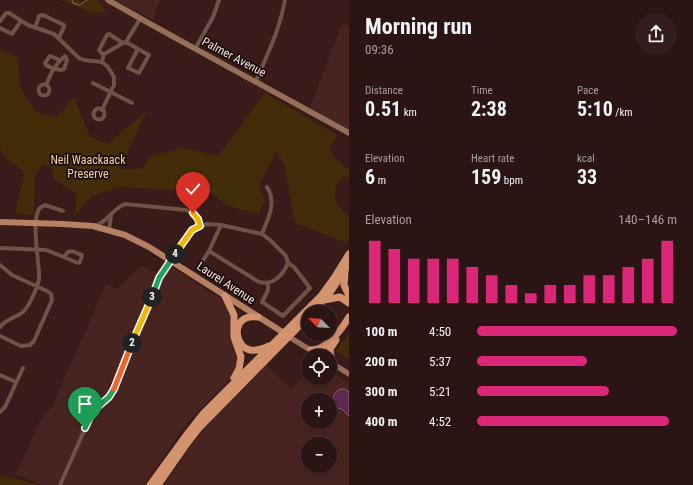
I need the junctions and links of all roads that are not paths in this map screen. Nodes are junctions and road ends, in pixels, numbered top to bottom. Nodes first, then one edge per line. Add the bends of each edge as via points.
1 (108, 0) edge
2 (219, 0) edge
3 (285, 0) edge
4 (140, 19) junction
5 (0, 21) edge
6 (21, 21) junction
7 (0, 28) edge
8 (35, 28) junction
9 (59, 37) junction
10 (124, 42) junction
11 (195, 48) junction
12 (138, 49) junction
13 (104, 54) junction
14 (60, 60) junction
15 (102, 62) junction
16 (53, 68) junction
17 (256, 82) junction
18 (93, 83) dead end
19 (46, 85) dead end
20 (111, 92) junction
21 (132, 103) dead end
22 (102, 110) junction
23 (349, 133) edge
24 (267, 187) dead end
25 (63, 210) dead end
26 (113, 212) junction
27 (0, 222) edge
28 (36, 224) junction
29 (221, 225) junction
30 (94, 226) junction
31 (200, 226) junction
32 (109, 230) junction
33 (262, 234) junction
34 (0, 248) edge
35 (36, 249) junction
36 (209, 251) junction
37 (349, 254) edge
38 (64, 257) dead end
39 (171, 260) junction
40 (202, 262) dead end
41 (288, 263) junction
42 (0, 265) edge
43 (348, 265) edge
44 (268, 283) junction
45 (36, 286) junction
46 (225, 296) junction
47 (349, 296) edge
48 (323, 300) junction
49 (349, 303) edge
50 (319, 305) edge
51 (258, 317) junction
52 (349, 317) edge
53 (301, 323) edge
54 (349, 323) edge
55 (0, 327) edge
56 (286, 335) junction
57 (0, 336) edge
58 (276, 342) junction
59 (309, 349) edge
60 (319, 349) edge
61 (331, 349) edge
62 (337, 367) edge
63 (23, 368) dead end
64 (349, 374) edge
65 (0, 375) edge
66 (16, 382) junction
67 (220, 396) junction
68 (0, 412) edge
69 (60, 485) edge
70 (150, 485) edge
71 (158, 485) edge

1 - 4 street, Palmer Avenue
2 - 11 street via 213,17
3 - 17 street via 281,20
4 - 10 street
4 - 11 street, Palmer Avenue
5 - 6 street via 7,13
6 - 7 street via 12,34
6 - 8 street
8 - 9 street
8 - 9 street via 39,16 43,15 64,24
9 - 15 street via 79,58
10 - 12 street
10 - 13 street
10 - 13 street via 107,35 99,50
11 - 17 street, Palmer Avenue
12 - 12 street via 148,55 139,74 128,68
13 - 15 street
14 - 16 street
14 - 16 street via 49,56 45,64
14 - 16 street via 65,56 67,60 64,69
15 - 20 street via 114,77
16 - 19 street
17 - 23 street, Palmer Avenue
18 - 20 street
20 - 21 street
20 - 22 street
22 - 22 street via 105,114 101,120 94,117 98,109
24 - 33 street via 271,193 272,208
25 - 28 street via 45,205 40,207
26 - 30 street via 104,222
26 - 31 street via 125,204 186,210 193,213
26 - 32 street
27 - 28 main road, Laurel Avenue
28 - 30 main road, Laurel Avenue
28 - 35 street
29 - 31 street
29 - 33 street
29 - 36 street
30 - 32 main road, Laurel Avenue
31 - 39 street via 189,233
32 - 39 main road, Laurel Avenue via 139,241
33 - 41 street via 286,256
34 - 35 street
35 - 38 street via 51,251
35 - 45 street via 39,279
36 - 40 street
36 - 44 street via 259,282
37 - 56 highway via 321,296
39 - 46 main road, Laurel Avenue
39 - 69 street via 156,284 111,394 92,413
41 - 44 street via 278,278
41 - 44 street via 310,288 283,316 262,302 268,290
42 - 45 street via 12,275
43 - 47 highway via 344,283
43 - 48 highway
45 - 55 street via 26,309
45 - 57 street via 50,293 52,300 34,341 30,346 24,346
46 - 51 main road, Laurel Avenue
46 - 67 highway via 234,315 234,337 241,360 238,372
48 - 49 highway via 340,297
48 - 50 highway
51 - 56 main road, Laurel Avenue
51 - 58 highway via 248,317 239,325 237,332 240,342 253,350 268,347
52 - 60 highway via 340,330
53 - 56 highway
54 - 61 highway
56 - 58 highway
56 - 59 street, Laurel Avenue
56 - 71 highway via 199,428
58 - 67 highway
62 - 64 street
63 - 66 street
65 - 66 street
66 - 68 street via 5,407
67 - 70 highway via 192,427

